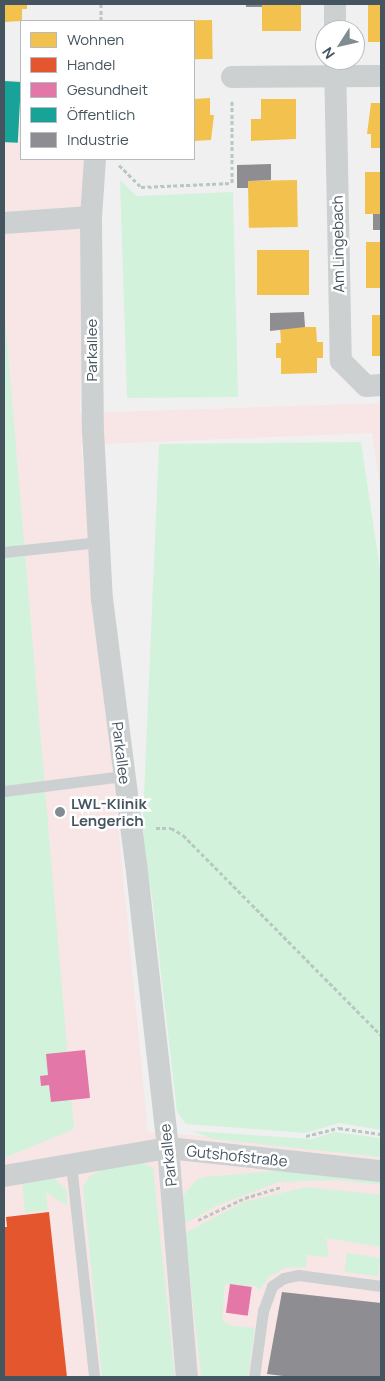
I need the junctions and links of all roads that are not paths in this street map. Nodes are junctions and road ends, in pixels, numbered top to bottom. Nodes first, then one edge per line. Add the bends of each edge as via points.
1 (335, 4) edge
2 (335, 20) edge
3 (315, 70) edge
4 (335, 70) edge
5 (346, 70) edge
6 (381, 76) edge
7 (232, 77) road end
8 (95, 160) edge
9 (92, 217) junction
10 (4, 223) edge
11 (381, 385) edge
12 (99, 542) junction
13 (4, 552) edge
14 (123, 776) junction
15 (4, 791) edge
16 (168, 1148) junction
17 (71, 1164) junction
18 (381, 1172) edge
19 (4, 1176) edge
20 (381, 1286) edge
21 (94, 1377) edge
22 (187, 1377) edge
23 (254, 1377) edge

1 - 2 street
3 - 7 street
4 - 11 street, Am Lingebach via 341,361 366,386
5 - 6 street
8 - 9 street, Parkallee
9 - 10 street
9 - 12 street, Parkallee via 93,430
12 - 13 lane
12 - 14 street, Parkallee via 102,599
14 - 15 lane
14 - 16 street, Parkallee
16 - 17 street, Gutshofstraße
16 - 18 street, Gutshofstraße
16 - 22 street, Parkallee
17 - 19 street, Gutshofstraße
17 - 21 lane
20 - 23 lane via 298,1275 284,1278 272,1286 262,1311

